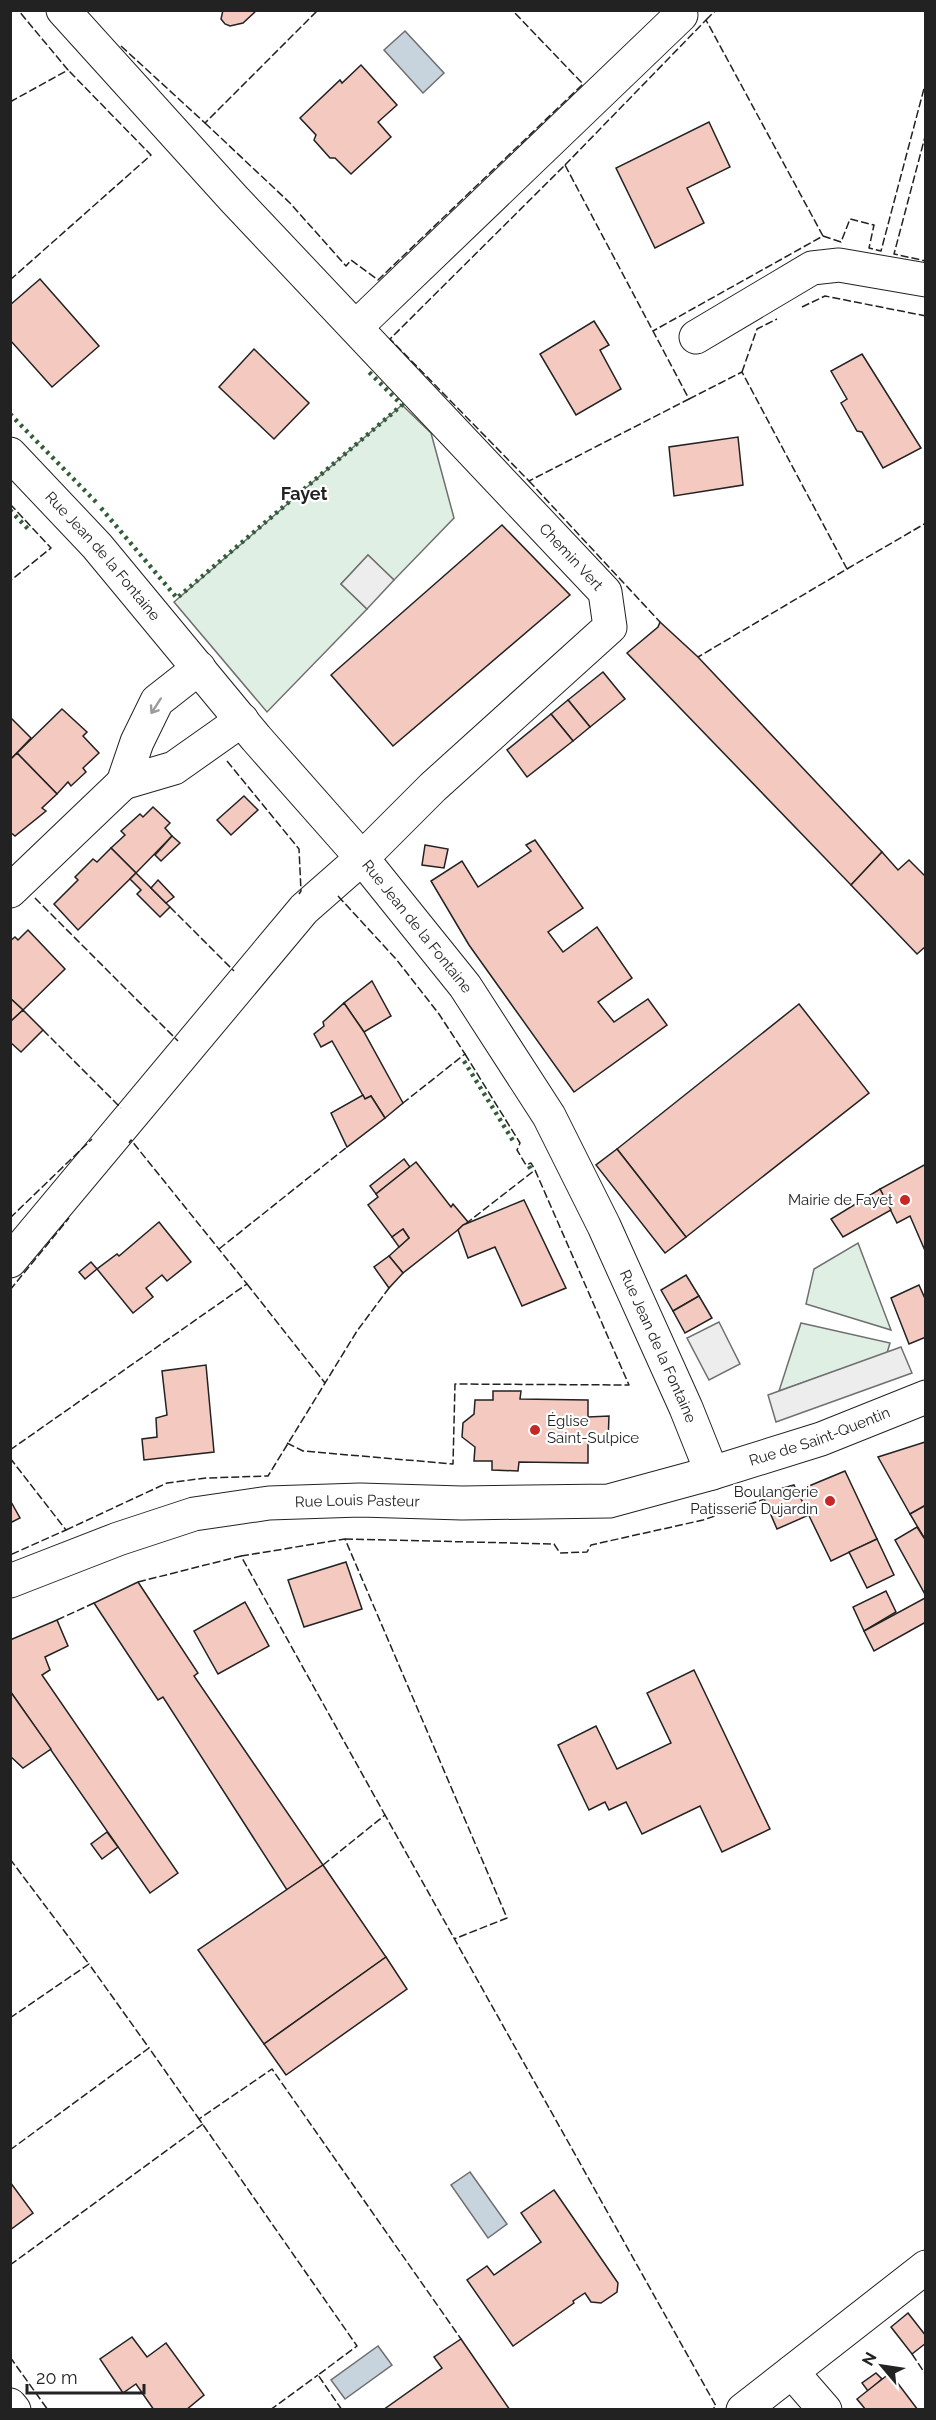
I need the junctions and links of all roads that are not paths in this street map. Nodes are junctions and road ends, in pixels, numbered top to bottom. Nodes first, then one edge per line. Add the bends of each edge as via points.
1 (63, 10) edge
2 (681, 15) dead end
3 (926, 280) edge
4 (356, 327) junction
5 (696, 337) dead end
6 (10, 454) edge
7 (199, 668) junction
8 (242, 720) junction
9 (123, 783) junction
10 (362, 858) junction
11 (10, 891) edge
12 (10, 1261) edge
13 (926, 1397) edge
14 (712, 1473) junction
15 (10, 1581) edge
16 (926, 2267) edge
17 (792, 2372) junction
18 (10, 2405) edge
19 (14, 2409) edge
20 (743, 2409) edge
21 (825, 2409) edge

1 - 4 street
2 - 4 street
3 - 5 street via 839,265 812,268
4 - 10 street, Chemin Vert via 605,592 610,627
6 - 7 street, Rue Jean de la Fontaine via 97,546
7 - 8 street, Rue Jean de la Fontaine
7 -> 9 street via 157,701 136,742
8 - 9 street via 174,768
8 - 10 street, Rue Jean de la Fontaine
9 - 11 street
10 - 12 street via 304,909
10 - 14 street, Rue Jean de la Fontaine via 465,986 549,1116 604,1226
13 - 14 street, Rue de Saint-Quentin via 821,1440
14 - 15 street, Rue Louis Pasteur via 609,1501 348,1500 269,1503 204,1512 118,1539
16 - 17 street
17 - 20 street
17 - 21 street
18 - 19 street

